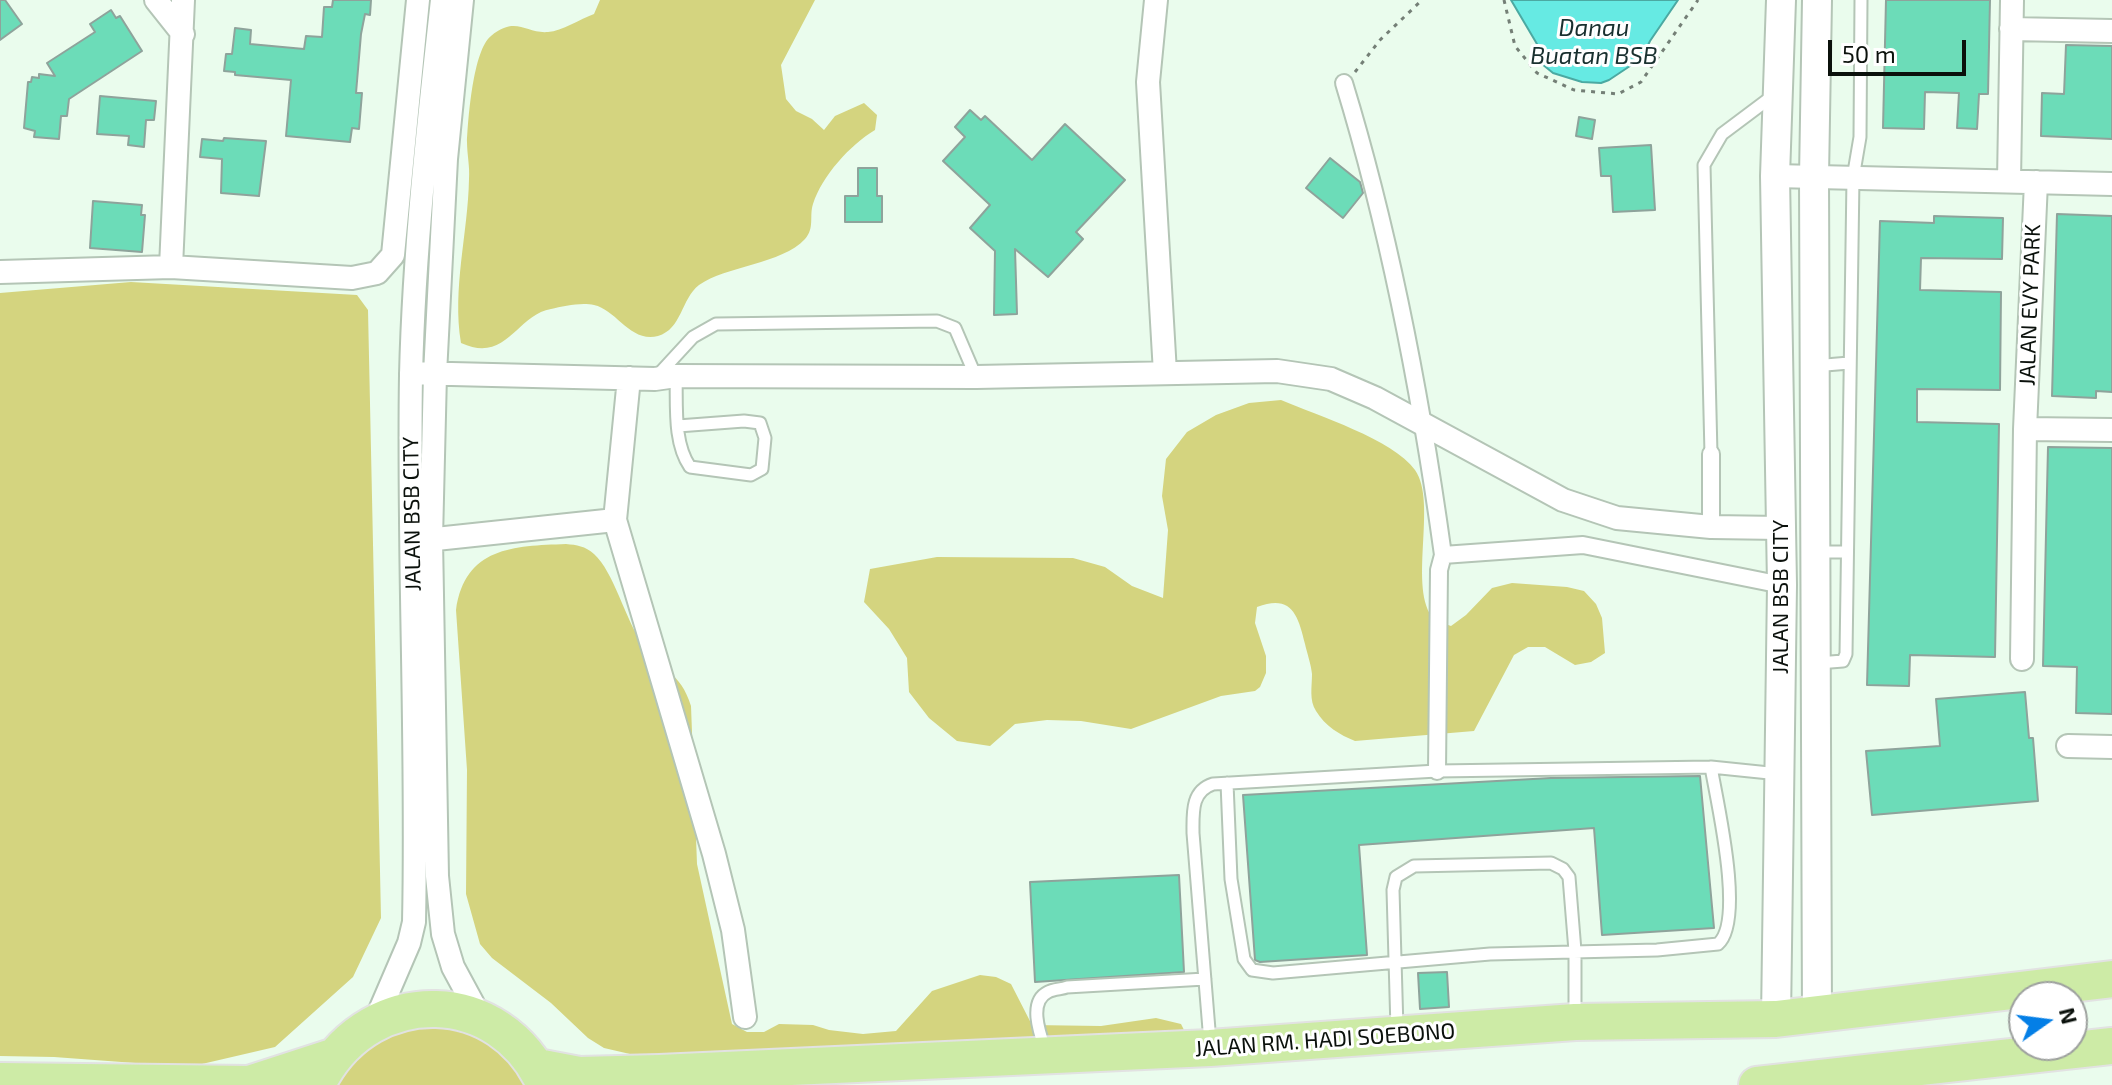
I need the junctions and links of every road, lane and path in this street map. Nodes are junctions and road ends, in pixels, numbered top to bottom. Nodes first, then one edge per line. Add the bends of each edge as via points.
1 (156, 0) edge
2 (183, 0) edge
3 (418, 0) edge
4 (442, 0) edge
5 (462, 0) edge
6 (1156, 0) edge
7 (1422, 0) edge
8 (1504, 0) edge
9 (1698, 0) edge
10 (1781, 0) edge
11 (1817, 0) edge
12 (1861, 0) edge
13 (2012, 0) edge
14 (2011, 29) junction
15 (2112, 31) edge
16 (183, 34) junction
17 (1344, 83) joint
18 (1778, 92) junction
19 (1775, 176) junction
20 (1814, 177) junction
21 (1853, 178) junction
22 (2009, 181) junction
23 (2036, 182) junction
24 (2112, 184) edge
25 (171, 267) junction
26 (0, 272) edge
27 (1849, 363) junction
28 (1814, 366) junction
29 (411, 373) junction
30 (1165, 373) junction
31 (435, 374) junction
32 (976, 377) junction
33 (629, 378) junction
34 (665, 378) junction
35 (1425, 423) junction
36 (678, 426) junction
37 (2025, 429) junction
38 (2112, 430) edge
39 (1711, 454) joint
40 (615, 520) junction
41 (1711, 527) junction
42 (1781, 528) junction
43 (421, 541) junction
44 (1815, 552) junction
45 (1847, 552) junction
46 (1443, 555) junction
47 (1782, 585) junction
48 (2022, 659) dead end
49 (1815, 663) junction
50 (1816, 724) junction
51 (1780, 725) junction
52 (2068, 746) dead end
53 (2112, 747) edge
54 (1711, 767) junction
55 (1437, 771) junction
56 (1779, 774) junction
57 (1227, 783) junction
58 (1575, 951) junction
59 (1394, 961) junction
60 (1205, 979) junction
61 (2112, 979) edge
62 (1817, 1014) junction
63 (480, 1017) junction
64 (745, 1017) dead end
65 (1776, 1019) junction
66 (375, 1022) junction
67 (1575, 1022) junction
68 (1397, 1036) junction
69 (2112, 1046) edge
70 (1210, 1048) junction
71 (1044, 1070) edge
72 (324, 1071) edge
73 (541, 1076) edge
74 (0, 1081) edge
75 (1805, 1083) edge
76 (1757, 1085) edge

1 - 16 street
2 - 16 street
3 - 25 street via 393,255 387,264 352,278
4 - 29 street, JALAN BSB CITY via 424,157
5 - 31 street, JALAN BSB CITY via 446,159
6 - 30 street via 1148,82
7 - 17 path
8 - 9 path via 1515,46 1537,73 1574,90 1618,94 1641,82
10 - 18 street, JALAN BSB CITY
11 - 20 street, JALAN BSB CITY
12 - 21 lane via 1860,137
13 - 14 street
14 - 15 street
14 - 22 street
16 - 25 street
17 - 35 street via 1364,149
18 - 19 street, JALAN BSB CITY
18 - 39 lane via 1722,134 1704,165
19 - 20 street
19 - 42 street, JALAN BSB CITY
20 - 21 street
20 - 28 street, JALAN BSB CITY
21 - 22 street
21 - 27 lane
22 - 23 street
23 - 24 street
23 - 37 street, JALAN EVY PARK
25 - 26 street
27 - 28 lane
27 - 45 lane
28 - 44 street, JALAN BSB CITY
29 - 31 street
29 - 43 street, JALAN BSB CITY
30 - 32 street
30 - 35 street via 1277,371 1331,379
31 - 33 street
31 - 43 street, JALAN BSB CITY
32 - 34 street
32 - 34 lane via 955,328 937,321 716,324 693,337
33 - 34 street
33 - 40 street
34 - 36 lane
35 - 41 street via 1563,500 1617,518
35 - 46 street
36 - 36 lane via 690,467 751,475 762,469 765,438 760,423
37 - 38 street
37 - 48 street, JALAN EVY PARK
39 - 41 street
40 - 43 street
40 - 64 street via 714,854 733,930
41 - 42 street
42 - 47 street, JALAN BSB CITY
43 - 63 street, JALAN BSB CITY via 443,934 453,967
43 - 66 street, JALAN BSB CITY via 414,922
44 - 45 lane
44 - 49 street, JALAN BSB CITY
45 - 49 lane via 1846,654 1843,661
46 - 47 street via 1583,545
46 - 55 street
47 - 51 street, JALAN BSB CITY
49 - 50 street, JALAN BSB CITY
50 - 51 street
50 - 62 street, JALAN BSB CITY
51 - 56 street, JALAN BSB CITY
52 - 53 street
54 - 55 lane
54 - 56 lane
54 - 58 lane via 1730,880 1724,938 1709,946
55 - 57 lane
56 - 65 street, JALAN BSB CITY
57 - 59 lane via 1231,879 1244,959 1252,970 1273,973
57 - 60 lane via 1204,787 1193,808
58 - 59 lane
58 - 59 lane via 1569,877 1563,869 1551,863 1414,866 1396,877 1393,890
58 - 67 lane
59 - 68 lane
60 - 70 lane
60 - 71 lane via 1048,992 1038,1007
61 - 62 main road, JALAN RM. HADI SOEBONO
62 - 65 main road, JALAN RM. HADI SOEBONO
63 - 66 main road, JALAN RM. HADI SOEBONO via 417,1009
63 - 73 main road, JALAN RM. HADI SOEBONO via 511,1038
65 - 67 main road, JALAN RM. HADI SOEBONO
66 - 72 main road, JALAN RM. HADI SOEBONO via 349,1039
67 - 68 main road, JALAN RM. HADI SOEBONO
68 - 70 main road, JALAN RM. HADI SOEBONO
69 - 75 main road
70 - 71 main road, JALAN RM. HADI SOEBONO
71 - 73 main road, JALAN RM. HADI SOEBONO
72 - 74 main road, JALAN RM. HADI SOEBONO via 249,1084
75 - 76 main road

